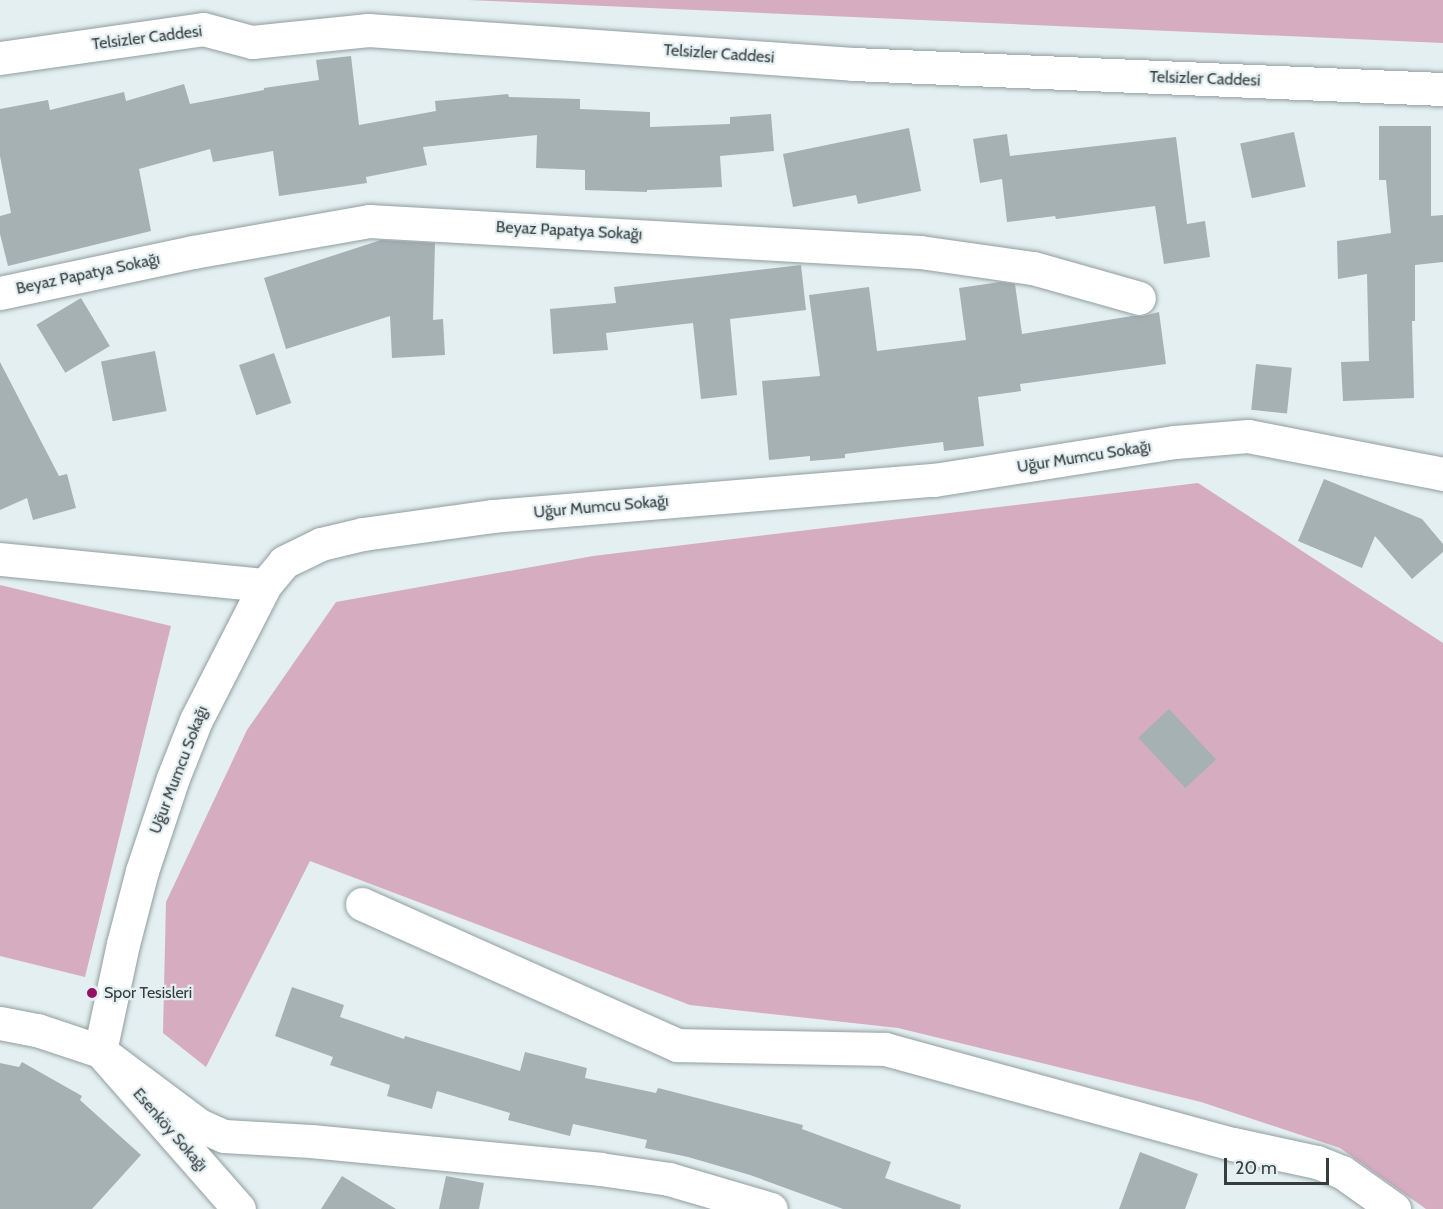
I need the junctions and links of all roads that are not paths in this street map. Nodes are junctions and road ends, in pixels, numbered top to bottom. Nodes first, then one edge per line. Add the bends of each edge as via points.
1 (0, 58) edge
2 (1443, 88) edge
3 (0, 293) edge
4 (1139, 298) dead end
5 (1443, 474) edge
6 (0, 560) edge
7 (265, 585) junction
8 (362, 904) dead end
9 (0, 1023) edge
10 (100, 1051) junction
11 (239, 1209) edge
12 (771, 1209) edge
13 (1394, 1209) edge

1 - 2 street, Telsizler Caddesi via 203,29 252,42 368,30 853,64
3 - 4 street, Beyaz Papatya Sokağı via 193,252 369,221 920,252 1033,268
5 - 7 street, Uğur Mumcu Sokağı via 1248,436 1175,442 934,480 492,516 363,534 302,551 284,562
6 - 7 street
7 - 10 street, Uğur Mumcu Sokağı via 196,720 173,778 142,871
8 - 13 street via 677,1045 885,1049 1233,1144 1317,1162 1342,1172
9 - 10 street via 37,1030
10 - 11 street, Esenköy Sokağı
10 - 12 street via 199,1125 224,1136 600,1169 669,1179

